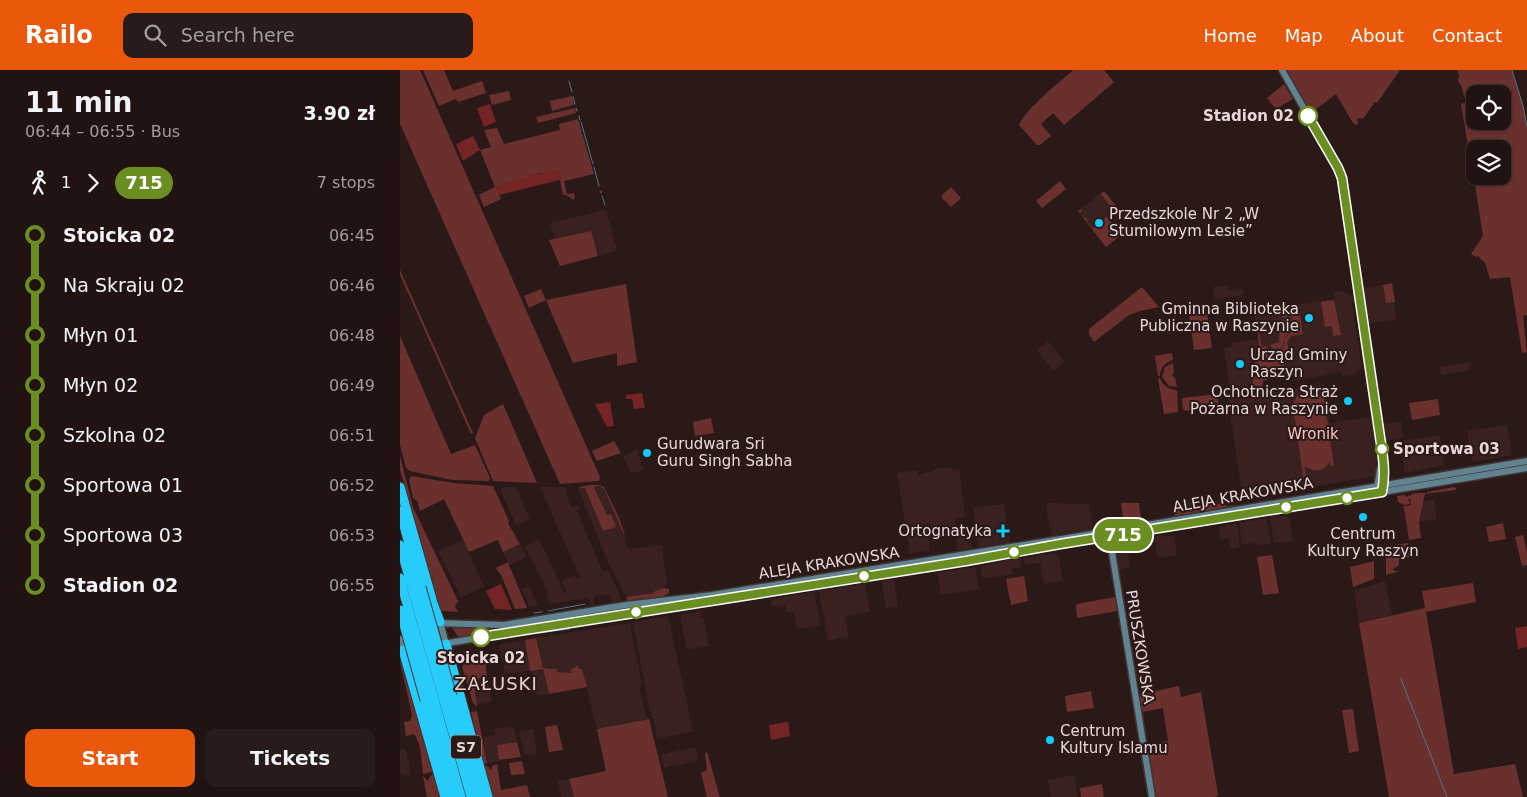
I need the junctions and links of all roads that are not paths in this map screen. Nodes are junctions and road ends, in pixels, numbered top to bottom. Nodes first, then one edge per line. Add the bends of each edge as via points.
1 (1282, 70) edge
2 (1527, 461) edge
3 (1527, 468) edge
4 (1381, 485) junction
5 (400, 487) edge
6 (1380, 493) junction
7 (400, 511) edge
8 (1109, 534) junction
9 (400, 545) edge
10 (400, 578) edge
11 (412, 588) junction
12 (400, 610) edge
13 (440, 622) junction
14 (400, 626) edge
15 (400, 639) edge
16 (446, 644) junction
17 (402, 650) edge
18 (438, 698) junction
19 (445, 797) edge
20 (452, 797) edge
21 (461, 797) edge
22 (471, 797) edge
23 (480, 797) edge
24 (488, 797) edge
25 (1152, 797) edge

1 - 4 main road via 1342,178 1379,429 1384,471
2 - 4 main road, ALEJA KRAKOWSKA
3 - 6 main road, ALEJA KRAKOWSKA
4 - 6 main road
4 - 8 main road, ALEJA KRAKOWSKA
5 - 13 highway
6 - 8 main road, ALEJA KRAKOWSKA
7 - 11 highway, S7
8 - 13 main road, ALEJA KRAKOWSKA via 504,625
8 - 16 main road, ALEJA KRAKOWSKA
8 - 25 main road, PRUSZKOWSKA
9 - 11 highway
10 - 11 highway
11 - 18 highway, S7, bridge
11 - 18 highway, bridge
12 - 18 highway, S7, bridge
13 - 14 main road, ALEJA KRAKOWSKA
13 - 16 main road
15 - 17 main road
16 - 17 main road, ALEJA KRAKOWSKA
16 - 24 highway
17 - 19 highway
18 - 20 highway, S7
18 - 21 highway
18 - 22 highway
18 - 23 highway, S7

